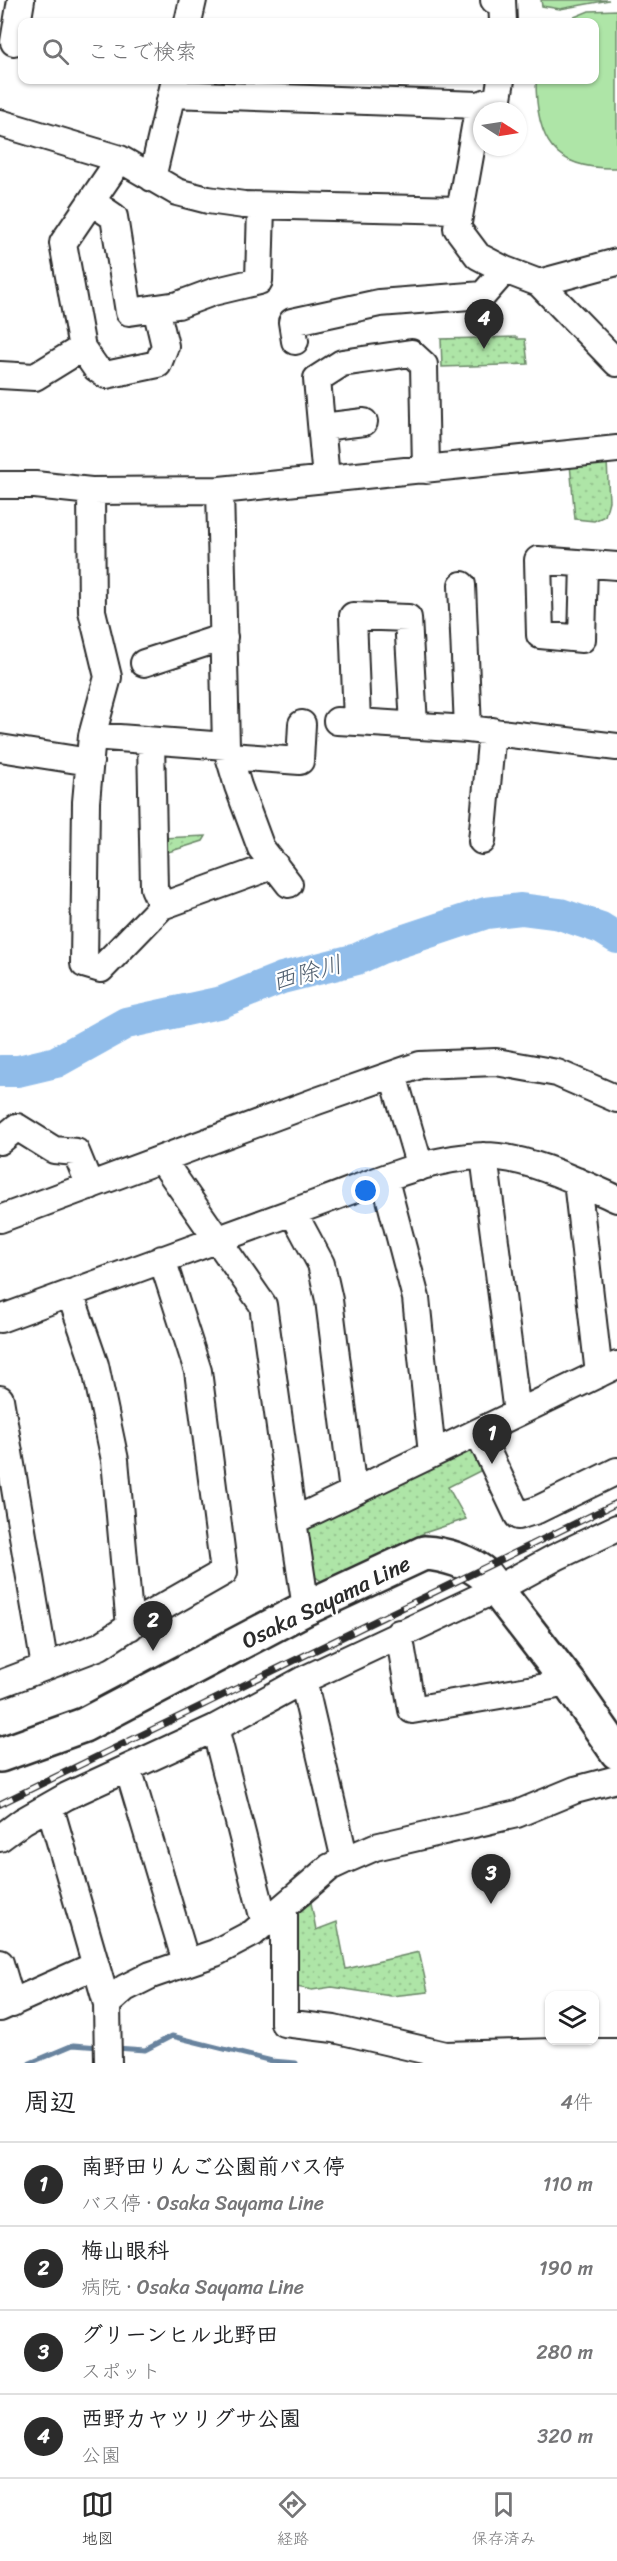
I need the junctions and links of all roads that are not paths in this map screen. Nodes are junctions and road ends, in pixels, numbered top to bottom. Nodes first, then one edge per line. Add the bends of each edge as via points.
1 (21, 0) edge
2 (193, 0) edge
3 (494, 0) edge
4 (189, 18) edge
5 (504, 18) edge
6 (12, 42) edge
7 (500, 84) edge
8 (173, 87) edge
9 (487, 102) edge
10 (473, 105) edge
11 (0, 123) edge
12 (473, 138) edge
13 (120, 159) junction
14 (152, 178) junction
15 (92, 202) junction
16 (261, 206) junction
17 (460, 210) junction
18 (617, 261) edge
19 (505, 270) junction
20 (539, 283) junction
21 (156, 308) junction
22 (295, 341) dead end
23 (82, 348) junction
24 (617, 363) edge
25 (0, 375) edge
26 (364, 422) dead end
27 (321, 427) junction
28 (617, 449) edge
29 (426, 470) junction
30 (326, 479) junction
31 (0, 485) edge
32 (220, 490) junction
33 (91, 491) junction
34 (584, 564) dead end
35 (617, 566) edge
36 (462, 585) dead end
37 (224, 637) junction
38 (144, 663) dead end
39 (302, 724) dead end
40 (414, 725) junction
41 (480, 730) junction
42 (92, 736) junction
43 (151, 741) junction
44 (617, 747) edge
45 (0, 748) edge
46 (228, 751) junction
47 (90, 762) junction
48 (482, 841) dead end
49 (162, 906) junction
50 (393, 1075) junction
51 (617, 1099) edge
52 (0, 1141) edge
53 (484, 1156) junction
54 (162, 1160) junction
55 (420, 1167) junction
56 (386, 1179) junction
57 (577, 1181) junction
58 (90, 1186) junction
59 (617, 1199) edge
60 (292, 1212) junction
61 (0, 1219) edge
62 (216, 1239) junction
63 (162, 1260) junction
64 (70, 1293) junction
65 (0, 1319) edge
66 (608, 1370) edge
67 (0, 1399) edge
68 (517, 1413) junction
69 (478, 1432) junction
70 (432, 1454) junction
71 (617, 1471) edge
72 (353, 1492) junction
73 (293, 1521) junction
74 (617, 1528) edge
75 (497, 1589) junction
76 (306, 1608) junction
77 (130, 1627) junction
78 (399, 1633) junction
79 (45, 1667) junction
80 (303, 1680) junction
81 (569, 1683) junction
82 (0, 1684) edge
83 (215, 1728) junction
84 (617, 1752) edge
85 (0, 1755) edge
86 (128, 1768) junction
87 (617, 1779) edge
88 (50, 1807) junction
89 (0, 1838) edge
90 (345, 1860) junction
91 (275, 1916) junction
92 (186, 1962) junction
93 (0, 1963) edge
94 (94, 1966) junction
95 (107, 2004) junction
96 (6, 2006) edge
97 (617, 2052) edge
98 (554, 2057) edge
99 (108, 2063) edge

1 - 6 street
2 - 4 street
3 - 5 street via 502,0
7 - 9 street via 498,98
8 - 10 street
8 - 14 street
11 - 13 street
12 - 17 street
13 - 14 street
13 - 15 street
14 - 16 street via 177,192 208,200
15 - 21 street via 114,217 129,312
15 - 23 street via 63,243
16 - 17 street
16 - 21 street via 259,281
17 - 19 street via 456,228 478,256
18 - 20 street
19 - 20 street
19 - 22 street via 483,294 379,303 292,322
20 - 24 street
21 - 23 street via 165,346 159,364 106,375
23 - 25 street via 35,377
26 - 27 street
27 - 29 street via 317,379 342,363 411,354 424,365
27 - 30 street
28 - 29 street
29 - 30 street
30 - 32 street
31 - 33 street
32 - 33 street
32 - 37 street
33 - 42 street via 92,611 108,677
34 - 35 street
36 - 41 street
37 - 38 street
37 - 46 street
39 - 46 street via 300,761
40 - 40 street via 347,721 353,616 408,618
40 - 41 street
41 - 44 street
41 - 48 street
42 - 43 street
42 - 47 street
43 - 46 street
43 - 49 street via 154,888
45 - 47 street
46 - 49 street via 261,848 282,874
47 - 49 street via 84,964 101,969
50 - 51 street via 420,1065 496,1062 557,1073
50 - 54 street
50 - 55 street
52 - 58 street via 17,1127 54,1150 76,1152
53 - 55 street
53 - 57 street via 521,1162
53 - 68 street
54 - 58 street
54 - 62 street
55 - 56 street
56 - 60 street
56 - 70 street via 416,1298
57 - 59 street
57 - 66 street
58 - 61 street
60 - 62 street
60 - 72 street via 321,1264 329,1300
62 - 63 street
62 - 73 street via 263,1305
63 - 64 street
63 - 77 street via 198,1371 224,1572
64 - 65 street
64 - 77 street via 95,1365 115,1460
66 - 68 street
67 - 79 street
68 - 69 street
69 - 70 street
69 - 71 street via 518,1516
70 - 72 street
72 - 73 street
73 - 76 street
74 - 75 street
75 - 76 main road, Osaka Sayama Line via 480,1571 440,1554 424,1553
75 - 78 street
75 - 81 main road, Osaka Sayama Line
76 - 85 main road, Osaka Sayama Line via 84,1725
77 - 79 street via 100,1646
78 - 80 street
78 - 81 street via 412,1710
79 - 82 street
80 - 83 street
80 - 90 street
81 - 84 main road, Osaka Sayama Line
83 - 86 street
83 - 91 street
86 - 88 street
86 - 92 street
87 - 90 street via 575,1790 517,1814 375,1847
88 - 89 street
88 - 94 street
90 - 91 street via 330,1867
91 - 92 street via 215,1953
91 - 98 street via 284,2023 334,2029 445,2055
92 - 95 street via 125,1988
93 - 96 street
94 - 95 street
94 - 96 street
95 - 99 street
97 - 98 street

